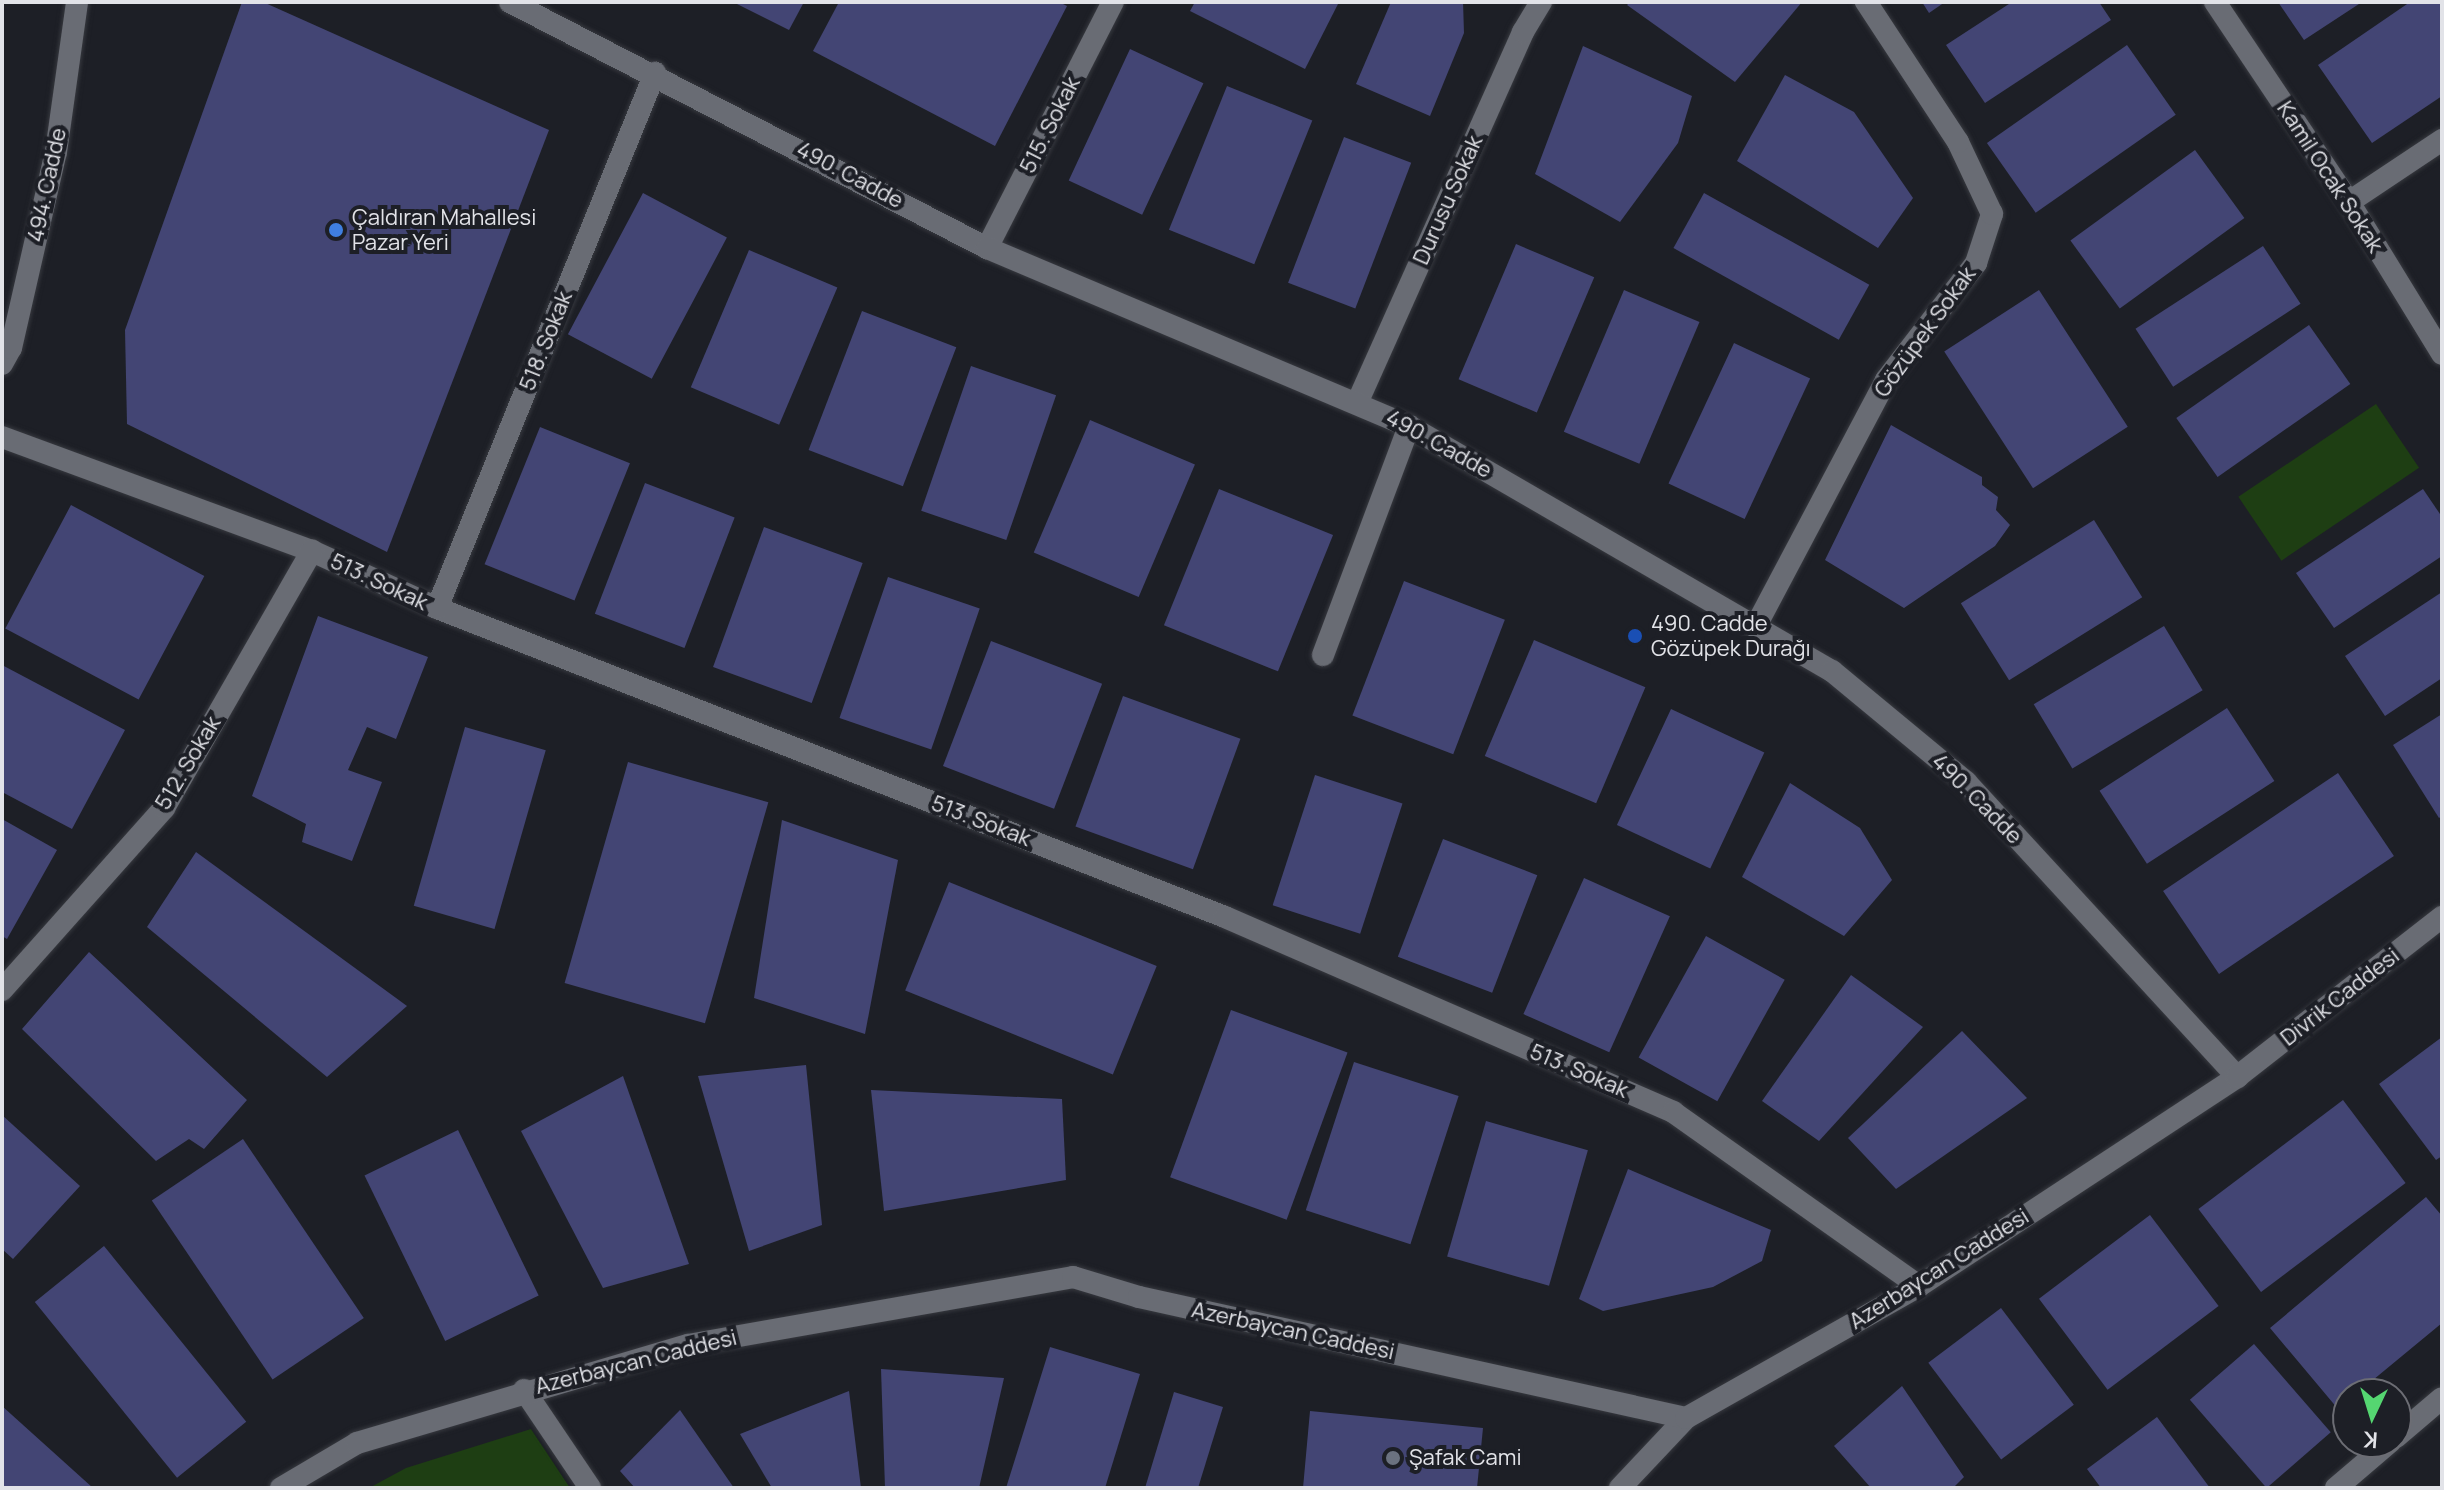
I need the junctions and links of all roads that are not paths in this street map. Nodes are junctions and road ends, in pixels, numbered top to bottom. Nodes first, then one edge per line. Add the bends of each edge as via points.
1 (77, 2) edge
2 (510, 2) edge
3 (1113, 2) edge
4 (1541, 2) edge
5 (1866, 2) edge
6 (2215, 2) edge
7 (655, 73) junction
8 (2442, 140) edge
9 (2349, 202) junction
10 (987, 248) junction
11 (2442, 354) edge
12 (2, 364) edge
13 (1358, 401) junction
14 (1409, 426) junction
15 (2, 437) edge
16 (312, 551) junction
17 (437, 608) junction
18 (1757, 624) junction
19 (1323, 655) dead end
20 (2442, 917) edge
21 (2, 990) edge
22 (2237, 1077) junction
23 (1919, 1286) junction
24 (524, 1390) junction
25 (2442, 1398) edge
26 (1686, 1418) junction
27 (2412, 1423) edge
28 (2371, 1458) edge
29 (281, 1488) edge
30 (590, 1488) edge
31 (1620, 1488) edge
32 (2336, 1488) edge

1 - 12 street, 494. Cadde via 56,152 11,348
2 - 7 street, 490. Cadde
3 - 10 street, 515. Sokak
4 - 13 street, Durusu Sokak
5 - 18 street, Gözüpek Sokak via 1958,142 1992,214 1976,263 1886,380
6 - 9 street, Kamil Ocak Sokak
7 - 10 street, 490. Cadde
7 - 17 street, 518. Sokak
8 - 9 street
9 - 11 street, Kamil Ocak Sokak
10 - 13 street, 490. Cadde
13 - 14 street, 490. Cadde
14 - 18 street, 490. Cadde
14 - 19 street
15 - 16 street, 513. Sokak
16 - 17 street, 513. Sokak
16 - 21 street, 512. Sokak via 164,808
17 - 23 street, 513. Sokak via 1225,917 1673,1112
18 - 22 street, 490. Cadde via 1832,671 1966,782
20 - 22 street, Divrik Caddesi
22 - 23 street, Azerbaycan Caddesi
23 - 26 street, Azerbaycan Caddesi
24 - 26 street, Azerbaycan Caddesi via 688,1345 1073,1277 1139,1297
24 - 29 street, Azerbaycan Caddesi via 357,1443
24 - 30 street
25 - 27 street
26 - 31 street
28 - 32 street

